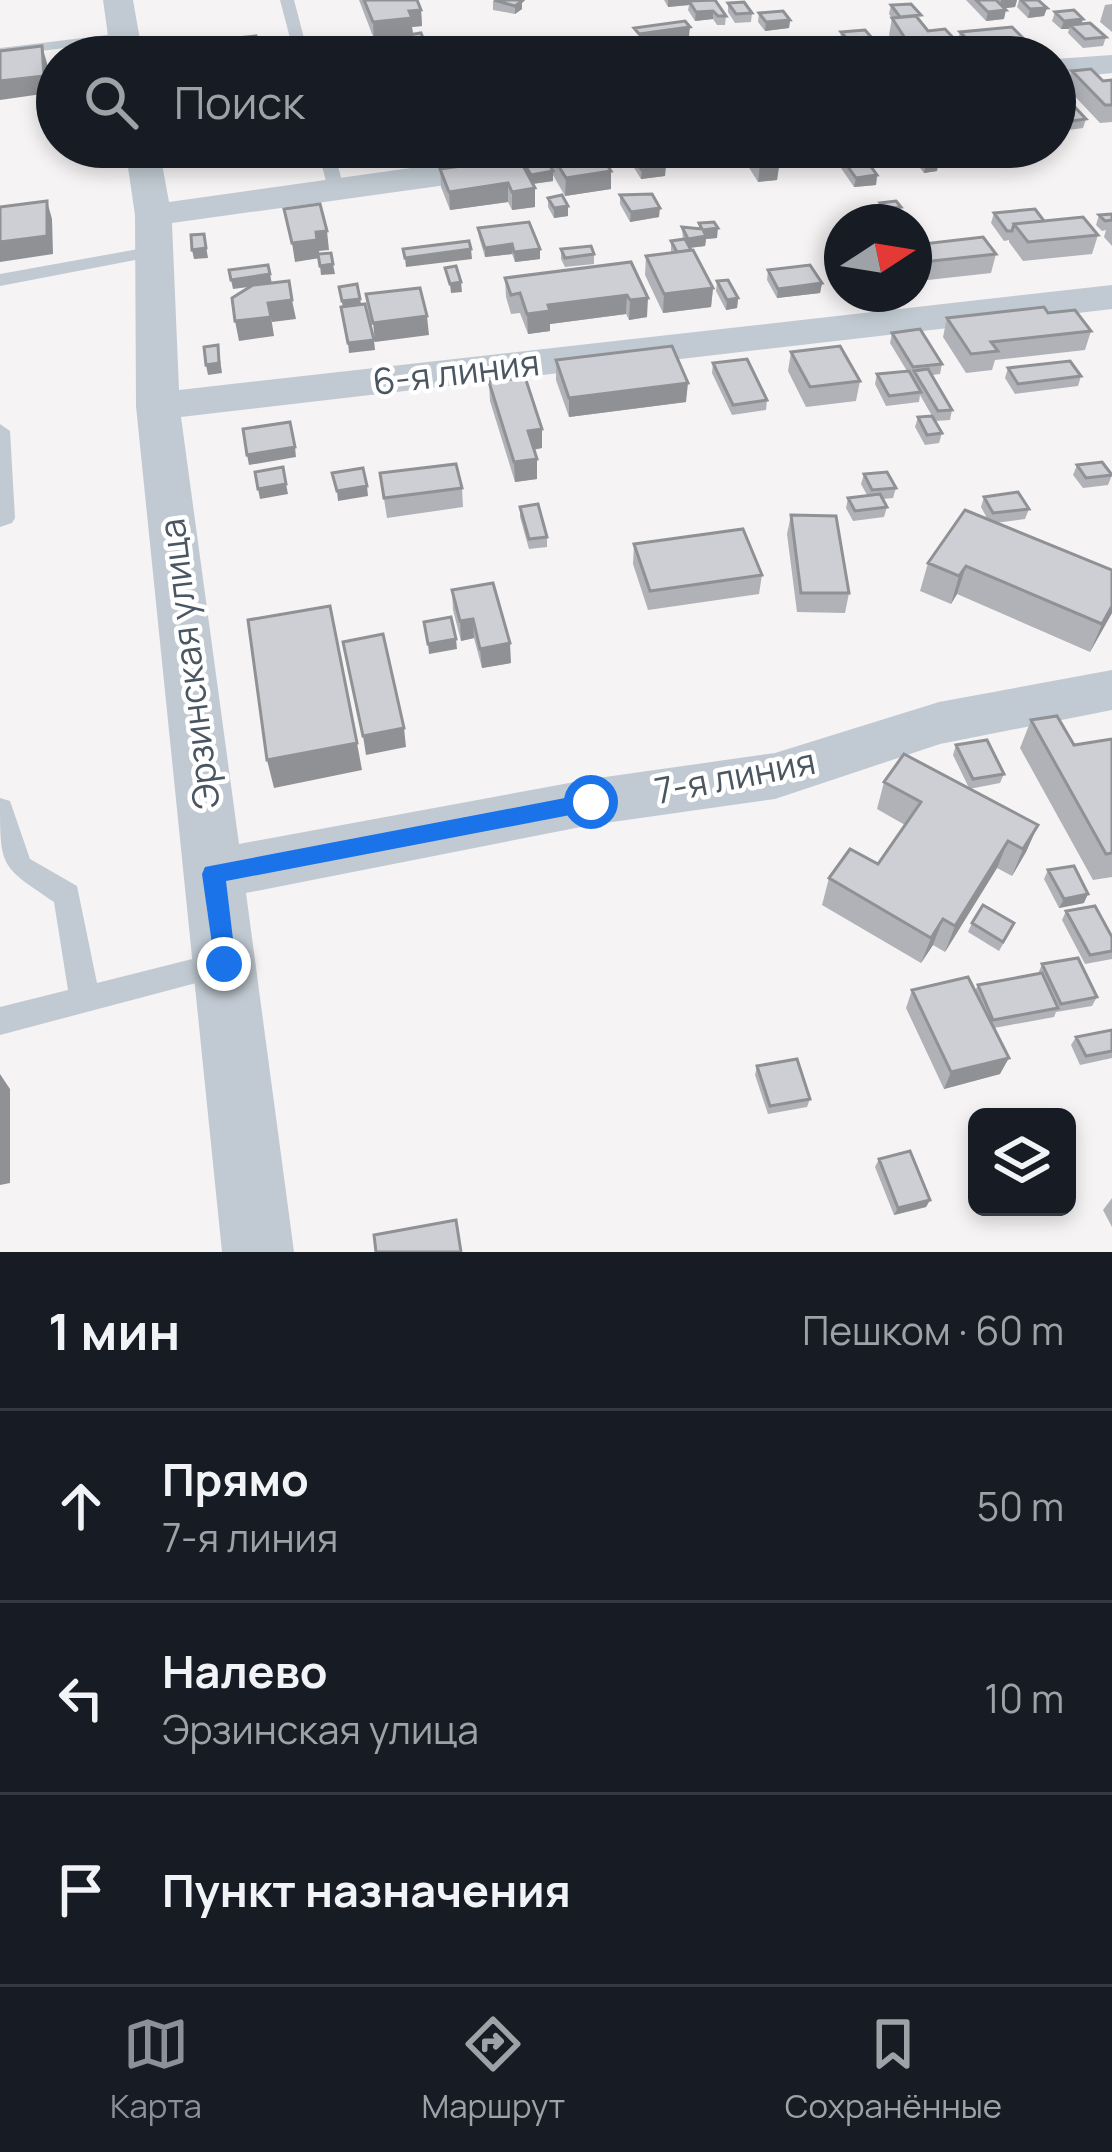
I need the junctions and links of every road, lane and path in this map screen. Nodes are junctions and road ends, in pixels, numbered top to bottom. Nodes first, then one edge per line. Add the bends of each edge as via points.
1 (118, 0) edge
2 (287, 0) edge
3 (124, 36) edge
4 (296, 36) edge
5 (36, 51) edge
6 (0, 52) edge
7 (1112, 64) edge
8 (1076, 67) edge
9 (145, 168) edge
10 (330, 168) edge
11 (486, 168) edge
12 (336, 190) junction
13 (154, 233) junction
14 (0, 280) edge
15 (1112, 297) edge
16 (158, 406) junction
17 (0, 431) edge
18 (0, 519) edge
19 (1112, 690) edge
20 (0, 809) edge
21 (213, 874) junction
22 (224, 964) junction
23 (85, 999) junction
24 (0, 1021) edge
25 (258, 1252) edge

1 - 3 street
2 - 4 lane
5 - 6 lane
7 - 8 street
9 - 13 street, Эрзинская улица
10 - 12 lane
11 - 12 street
12 - 13 street
13 - 14 lane
13 - 16 street, Эрзинская улица
15 - 16 street, 6-я линия
16 - 21 street, Эрзинская улица
17 - 18 lane
19 - 21 street, 7-я линия via 939,722 775,776
20 - 23 lane via 18,866 67,895
21 - 22 street, Эрзинская улица
22 - 23 lane
22 - 25 street, Эрзинская улица
23 - 24 lane

